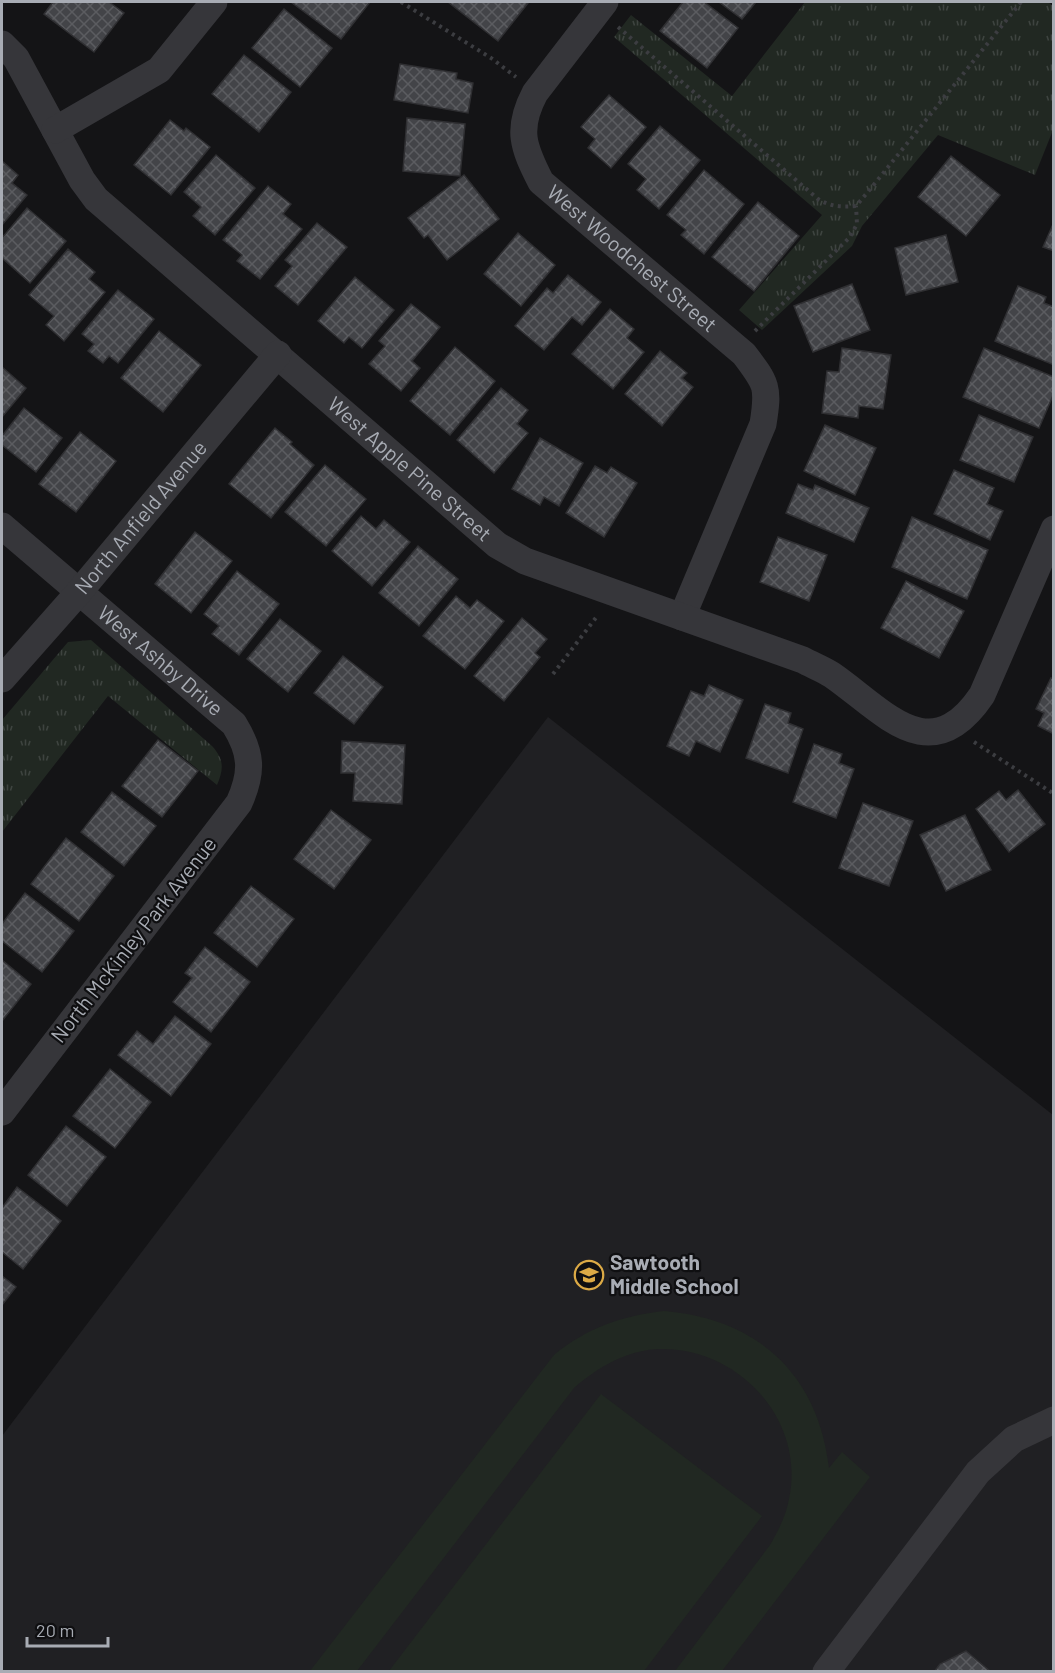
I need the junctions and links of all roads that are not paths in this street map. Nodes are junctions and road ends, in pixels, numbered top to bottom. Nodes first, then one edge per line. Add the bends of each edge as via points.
1 (214, 2) edge
2 (602, 6) edge
3 (2, 44) edge
4 (55, 130) junction
5 (278, 354) junction
6 (2, 525) edge
7 (1053, 529) edge
8 (79, 592) junction
9 (682, 617) junction
10 (2, 680) edge
11 (250, 762) joint
12 (2, 1112) edge
13 (1053, 1420) edge
14 (825, 1671) edge

1 - 4 street via 159,70
2 - 9 street, West Woodchest Street via 527,108 523,128 525,151 541,182 737,348 762,378 768,395 763,424
3 - 4 street, West Apple Pine Street via 16,58
4 - 5 street, West Apple Pine Street via 96,199
5 - 8 street, North Anfield Avenue
5 - 9 street, West Apple Pine Street via 497,545 525,561
6 - 8 street, West Ashby Drive
7 - 9 street, West Apple Pine Street via 982,695 972,711 944,730 913,731 890,721 830,674 803,660
8 - 10 street, North Anfield Avenue
8 - 11 street, West Ashby Drive via 234,724
11 - 12 street, North McKinley Park Avenue via 249,783 240,803
13 - 14 street via 1014,1439 978,1472

